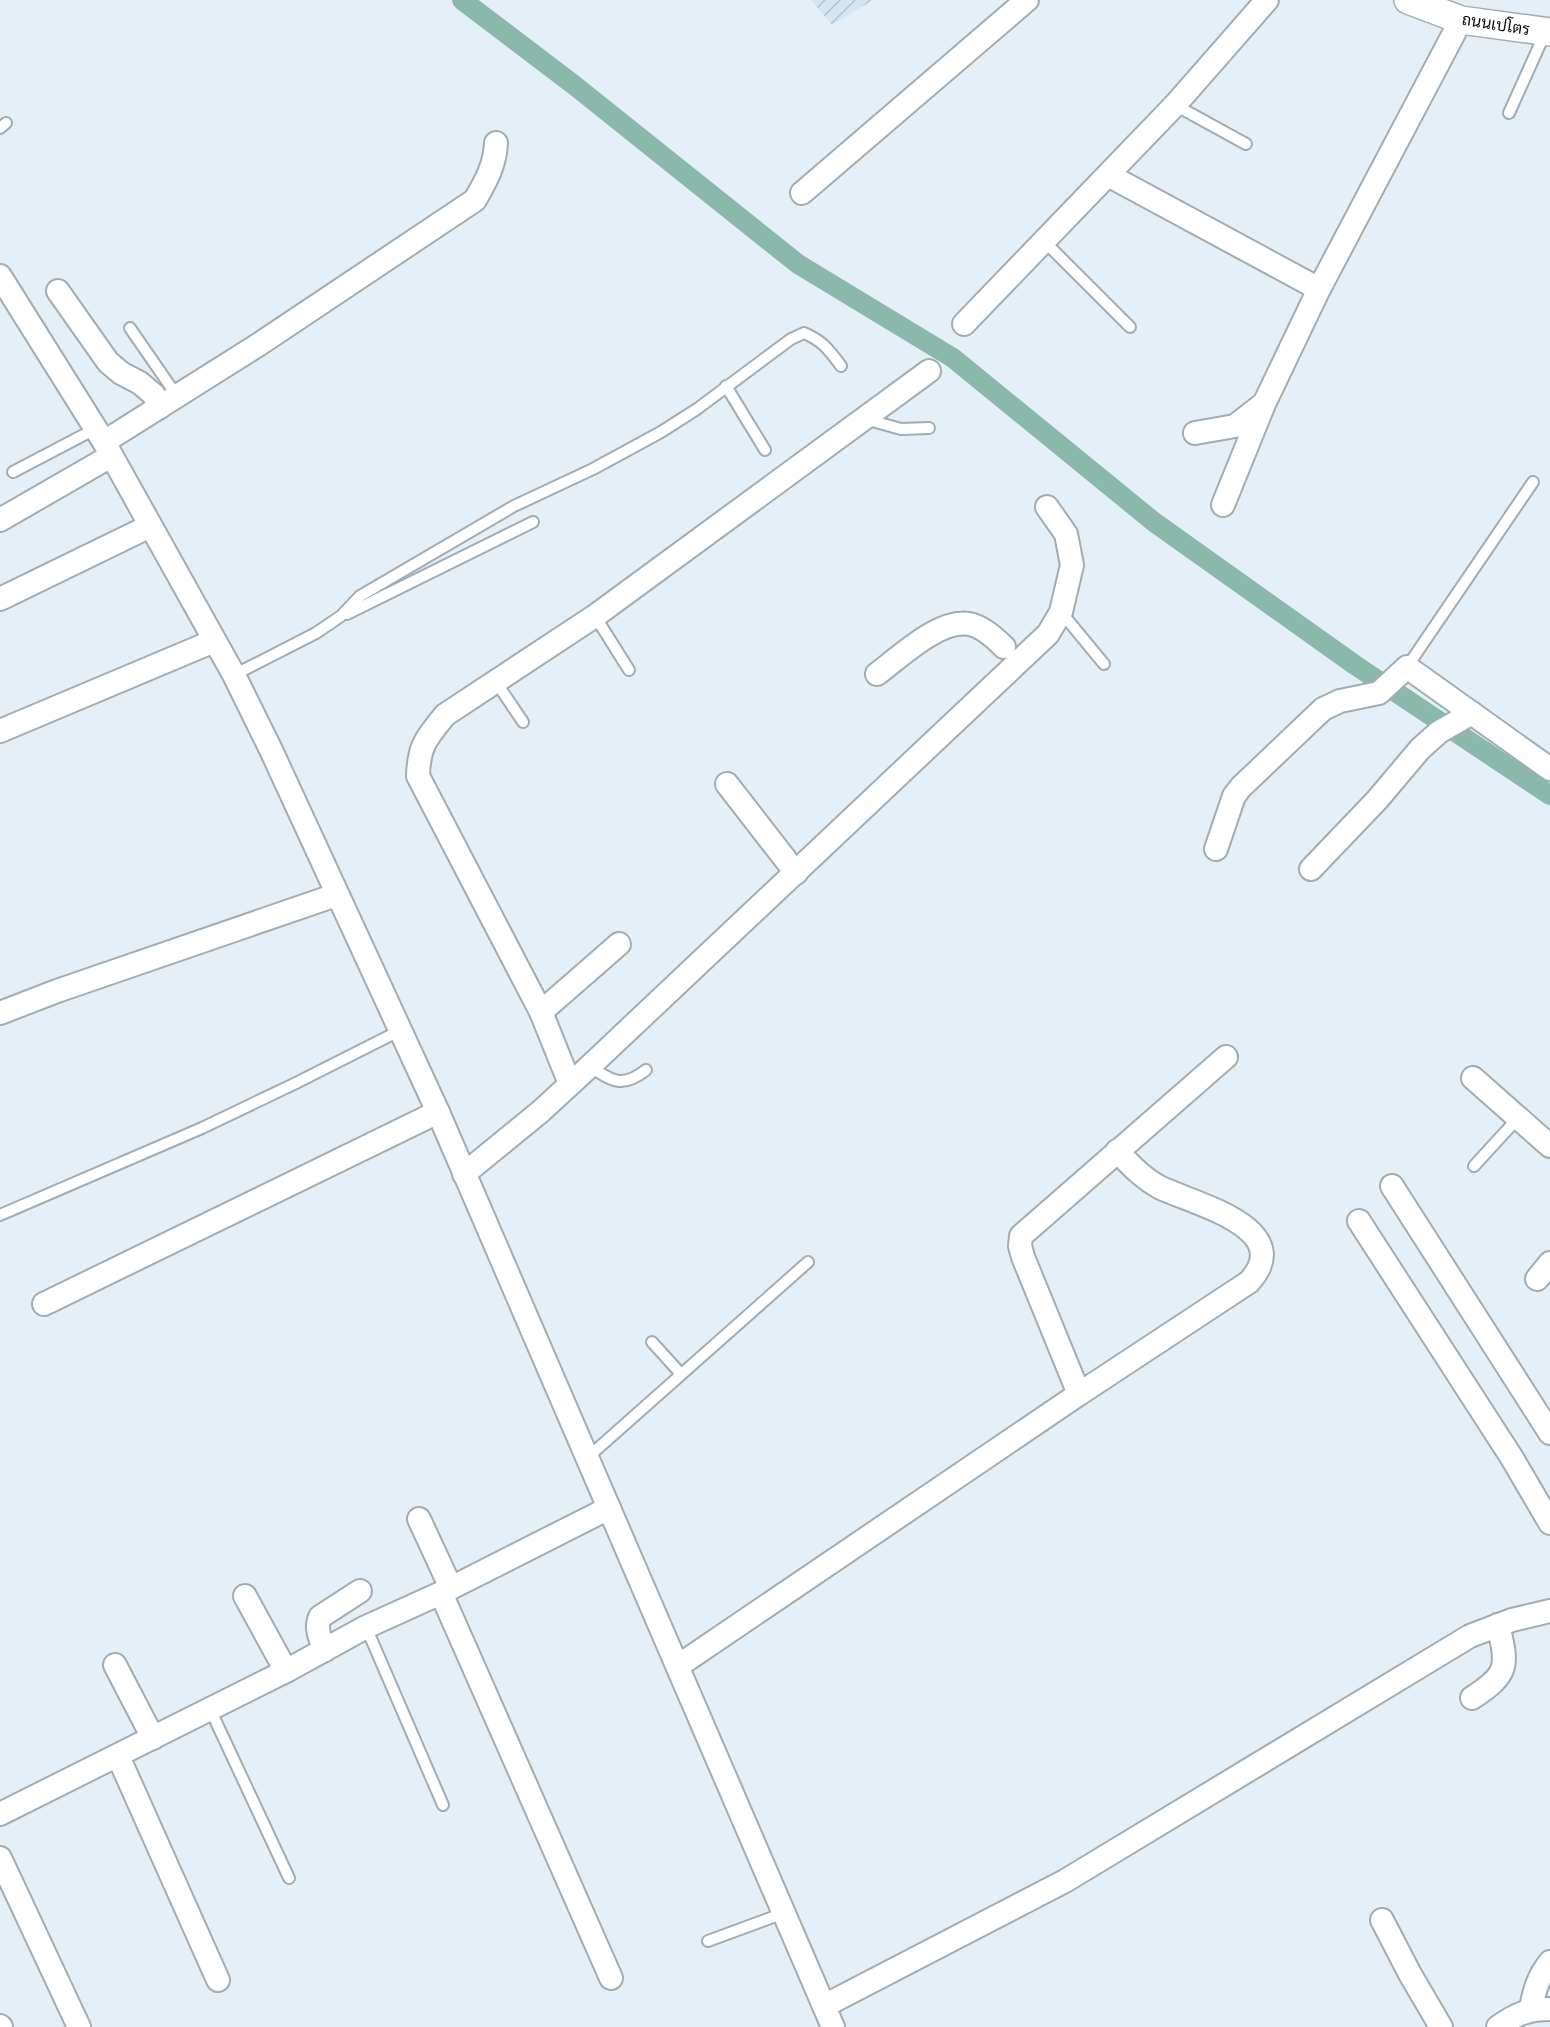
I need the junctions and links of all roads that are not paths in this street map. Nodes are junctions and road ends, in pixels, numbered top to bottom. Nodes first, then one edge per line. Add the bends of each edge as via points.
1 (1027, 0) edge
2 (1268, 0) edge
3 (1408, 0) edge
4 (1461, 20) junction
5 (1548, 32) edge
6 (1175, 105) junction
7 (1509, 113) dead end
8 (496, 143) dead end
9 (1246, 144) dead end
10 (1108, 175) junction
11 (802, 194) dead end
12 (1044, 241) junction
13 (0, 276) edge
14 (1319, 289) junction
15 (58, 291) dead end
16 (964, 324) dead end
17 (1130, 327) dead end
18 (130, 328) dead end
19 (841, 366) dead end
20 (929, 371) dead end
21 (726, 386) junction
22 (169, 401) junction
23 (1264, 404) junction
24 (864, 419) junction
25 (929, 428) dead end
26 (1195, 433) dead end
27 (104, 442) junction
28 (765, 450) dead end
29 (13, 472) dead end
30 (1533, 482) dead end
31 (1223, 505) dead end
32 (1047, 507) dead end
33 (0, 520) edge
34 (533, 522) dead end
35 (150, 526) junction
36 (0, 599) edge
37 (1061, 612) junction
38 (341, 616) junction
39 (595, 616) junction
40 (214, 641) junction
41 (1011, 656) junction
42 (1104, 664) dead end
43 (629, 670) dead end
44 (1402, 671) junction
45 (877, 674) dead end
46 (234, 675) junction
47 (496, 682) junction
48 (1468, 716) junction
49 (523, 722) dead end
50 (0, 731) edge
51 (1550, 769) edge
52 (727, 784) dead end
53 (1216, 849) dead end
54 (1311, 869) dead end
55 (796, 873) junction
56 (336, 895) junction
57 (619, 944) dead end
58 (541, 1012) junction
59 (0, 1013) edge
60 (401, 1030) junction
61 (1226, 1057) dead end
62 (590, 1066) junction
63 (646, 1070) dead end
64 (1473, 1078) dead end
65 (570, 1084) junction
66 (438, 1112) junction
67 (1518, 1118) junction
68 (1550, 1146) edge
69 (1117, 1152) junction
70 (1474, 1166) dead end
71 (464, 1174) junction
72 (1392, 1186) dead end
73 (0, 1215) edge
74 (1359, 1221) dead end
75 (808, 1262) dead end
76 (44, 1304) dead end
77 (652, 1341) dead end
78 (681, 1374) junction
79 (1079, 1394) junction
80 (1550, 1433) edge
81 (587, 1458) junction
82 (609, 1508) junction
83 (419, 1519) dead end
84 (1550, 1523) edge
85 (446, 1590) junction
86 (360, 1592) dead end
87 (244, 1596) dead end
88 (1550, 1611) edge
89 (1498, 1625) junction
90 (366, 1627) junction
91 (325, 1650) junction
92 (115, 1665) dead end
93 (678, 1666) junction
94 (286, 1671) junction
95 (1472, 1698) dead end
96 (210, 1709) junction
97 (153, 1738) junction
98 (118, 1756) junction
99 (443, 1805) dead end
100 (0, 1814) edge
101 (0, 1858) edge
102 (290, 1878) dead end
103 (784, 1913) junction
104 (1382, 1920) dead end
105 (708, 1941) dead end
106 (1550, 1962) edge
107 (611, 1978) dead end
108 (218, 1980) dead end
109 (1540, 2009) edge
110 (829, 2017) edge
111 (79, 2027) edge
112 (1440, 2027) edge
113 (1498, 2027) edge

1 - 11 street
2 - 6 street
3 - 4 street, ถนนเปโตร
4 - 5 street, ถนนเปโตร
4 - 14 street
5 - 7 lane
6 - 9 lane
6 - 10 street
8 - 22 street via 496,157 475,200
10 - 12 street
10 - 14 street
12 - 16 street
12 - 17 lane
13 - 27 street
14 - 23 street
15 - 22 street via 108,362 154,395
18 - 22 lane
19 - 21 lane via 827,347 804,333
20 - 24 street
21 - 28 lane
21 - 38 lane via 661,432 514,506 371,589
22 - 27 street
23 - 26 street via 1235,426
23 - 31 street
24 - 25 lane via 901,429
24 - 39 street
27 - 29 lane
27 - 33 street
27 - 35 street
30 - 44 lane
32 - 37 street via 1066,534 1071,565
34 - 38 lane
35 - 36 street
35 - 40 street
37 - 41 street via 1048,634
37 - 42 lane
38 - 46 lane
39 - 43 lane
39 - 47 street
40 - 46 street
40 - 50 street
41 - 45 street via 994,637 971,624 953,624 927,637
41 - 55 street
44 - 48 street
44 - 53 street via 1379,693 1340,701 1323,710 1241,787 1230,805
46 - 56 street
47 - 49 lane
47 - 58 street via 444,716 419,755 418,777
48 - 51 street
48 - 54 street via 1439,732 1420,749
52 - 55 street
55 - 62 street
56 - 59 street
56 - 60 street
57 - 58 street
58 - 65 street
60 - 66 street
60 - 73 lane via 202,1128
61 - 69 street
62 - 63 lane via 619,1081 634,1080
62 - 65 street
64 - 67 street
65 - 71 street
66 - 71 street
66 - 76 street
67 - 68 street
67 - 70 lane
69 - 79 street via 1021,1236 1023,1257
69 - 79 street via 1157,1186 1253,1232 1261,1244 1263,1258 1259,1271 1249,1282
71 - 81 street
72 - 80 street
74 - 84 street
75 - 78 lane
77 - 78 lane
78 - 81 lane
79 - 93 street
81 - 82 street
82 - 85 street
82 - 93 street
83 - 85 street
85 - 90 street
85 - 107 street
86 - 91 street via 320,1617 318,1631
87 - 94 street
88 - 89 street
89 - 95 street via 1504,1665 1491,1686
89 - 110 street via 1470,1636 1393,1681 1065,1881
90 - 91 street
90 - 99 lane
91 - 94 street
92 - 97 street
93 - 103 street
94 - 96 street
96 - 97 street
96 - 102 lane
97 - 98 street
98 - 100 street
98 - 108 street
101 - 111 street
103 - 105 lane
103 - 110 street
104 - 112 street
106 - 109 street via 1534,1989
109 - 113 street via 1509,2019

